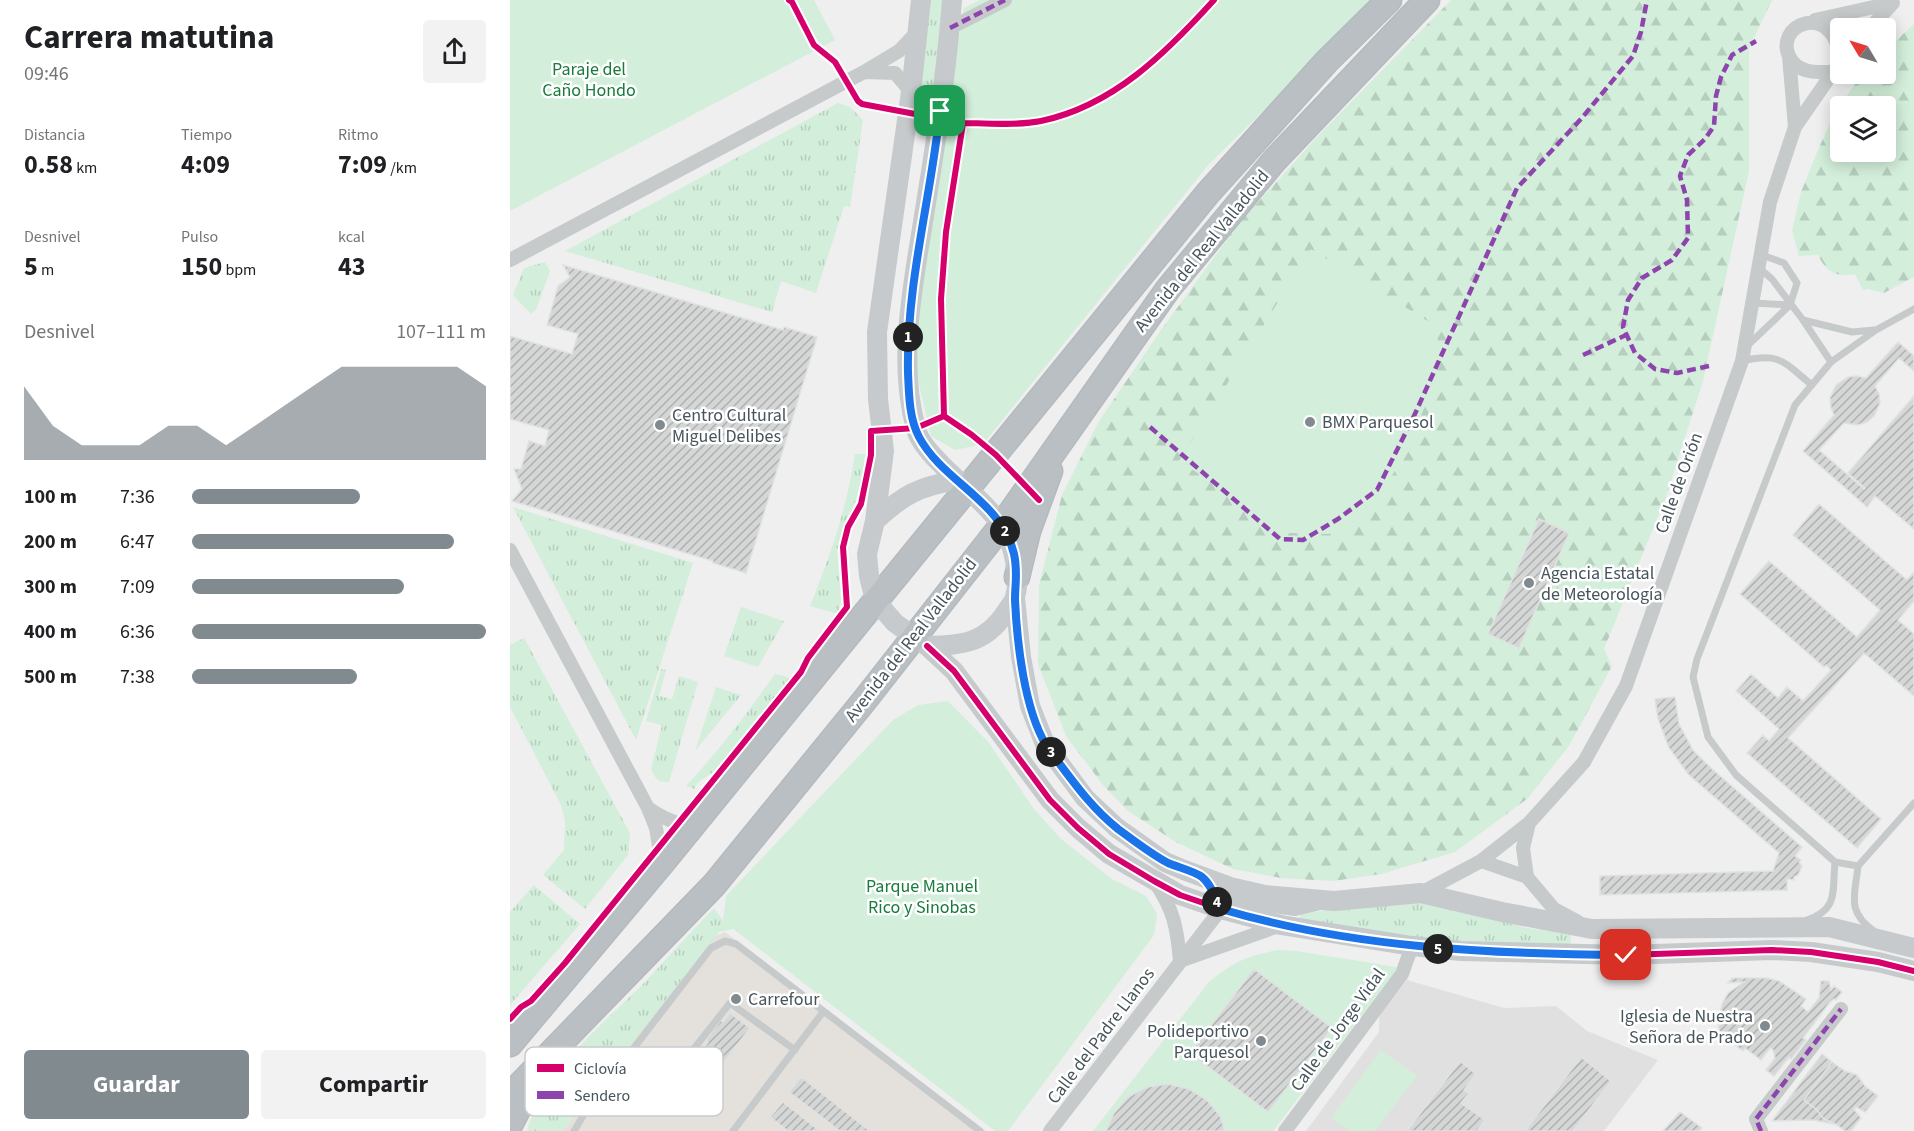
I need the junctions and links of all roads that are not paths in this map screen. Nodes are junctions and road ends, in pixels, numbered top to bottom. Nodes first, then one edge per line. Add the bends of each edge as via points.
1 (921, 0) edge
2 (952, 0) edge
3 (1005, 0) edge
4 (1389, 0) edge
5 (1427, 0) edge
6 (1895, 2) edge
7 (1880, 18) edge
8 (1815, 20) junction
9 (950, 28) junction
10 (919, 29) junction
11 (1830, 29) edge
12 (1789, 56) junction
13 (1830, 68) edge
14 (864, 72) junction
15 (1830, 77) edge
16 (911, 92) junction
17 (1795, 127) junction
18 (510, 260) edge
19 (1761, 262) junction
20 (1753, 303) junction
21 (1790, 306) junction
22 (1914, 309) edge
23 (1803, 320) junction
24 (1876, 330) junction
25 (1743, 355) junction
26 (1831, 362) junction
27 (1812, 385) junction
28 (1064, 436) junction
29 (962, 484) junction
30 (875, 521) junction
31 (1002, 525) junction
32 (510, 550) edge
33 (1016, 587) junction
34 (875, 600) junction
35 (921, 642) junction
36 (1914, 803) edge
37 (648, 808) junction
38 (1529, 823) junction
39 (693, 826) junction
40 (1481, 861) junction
41 (1835, 862) junction
42 (663, 863) junction
43 (1858, 866) junction
44 (1202, 877) junction
45 (1527, 877) junction
46 (1154, 881) junction
47 (1421, 893) junction
48 (1334, 901) junction
49 (1221, 909) junction
50 (1281, 925) junction
51 (1786, 928) junction
52 (1592, 929) junction
53 (1888, 941) junction
54 (1413, 946) junction
55 (1914, 948) edge
56 (1180, 962) junction
57 (1914, 971) edge
58 (1841, 1009) dead end
59 (823, 1012) junction
60 (515, 1036) edge
61 (556, 1047) edge
62 (635, 1047) edge
63 (696, 1047) edge
64 (795, 1050) junction
65 (525, 1079) edge
66 (525, 1093) edge
67 (510, 1095) edge
68 (583, 1116) edge
69 (510, 1125) edge
70 (574, 1131) edge
71 (733, 1131) edge
72 (980, 1131) edge
73 (1050, 1131) edge
74 (1286, 1131) edge
75 (1761, 1131) edge

1 - 10 street
2 - 9 street
3 - 9 street
4 - 29 highway, Avenida del Real Valladolid via 1327,61 1208,193
5 - 28 highway, Avenida del Real Valladolid via 1228,213 1168,288
6 - 7 street, Calle de Orión
6 - 8 street, Calle de Orión
8 - 11 street
8 - 12 street, Calle de Orión via 1800,24 1791,32 1787,43
9 - 29 street via 913,290 909,403 918,436
10 - 14 street via 899,51
10 - 16 street
12 - 13 street, Calle de Orión via 1805,70
12 - 17 street, Calle de Orión
14 - 16 street via 895,73
14 - 18 street
15 - 17 street, Calle de Orión
16 - 30 street via 877,332 884,452
17 - 19 street, Calle de Orión via 1770,202
19 - 20 street, Calle de Orión
19 - 21 lane
19 - 21 lane via 1784,263 1797,283
20 - 21 lane
20 - 25 street, Calle de Orión
21 - 23 lane
21 - 25 lane
22 - 24 lane
23 - 24 lane via 1852,332
23 - 26 lane
24 - 26 lane
25 - 27 lane via 1780,360
25 - 38 street, Calle de Orión via 1626,686 1584,762
26 - 27 lane
27 - 41 lane via 1795,405 1693,677 1708,737 1736,775
28 - 31 highway, Avenida del Real Valladolid
28 - 33 highway via 1028,531
29 - 30 street via 930,485 913,492
29 - 31 street
29 - 34 highway, Avenida del Real Valladolid
30 - 34 street via 867,554
31 - 33 street via 1013,552
31 - 35 highway, Avenida del Real Valladolid
32 - 37 street
33 - 35 street via 998,623 983,636 962,645
33 - 44 street via 1021,657 1030,706 1045,744 1085,798 1117,828 1165,862
34 - 35 street via 895,623
34 - 39 highway, Avenida del Real Valladolid
35 - 46 street via 954,671 1050,800 1110,855
35 - 61 highway, Avenida del Real Valladolid via 714,885
36 - 43 lane
37 - 39 street via 663,819
37 - 42 street
38 - 40 street, Calle de Orión
38 - 45 street via 1523,848
39 - 42 highway, Avenida del Real Valladolid
40 - 45 street
40 - 47 street, Calle de Orión
41 - 43 lane
41 - 51 lane via 1830,905 1822,915
42 - 60 highway, Avenida del Real Valladolid
43 - 53 lane via 1854,909 1862,922
44 - 48 street via 1264,896
44 - 49 street
45 - 52 street via 1554,909
46 - 49 street
46 - 56 street, Calle del Padre Llanos via 1177,927
47 - 48 street
47 - 52 street
48 - 49 street via 1295,909 1234,900
49 - 50 street
49 - 56 street, Calle del Padre Llanos
50 - 54 street
50 - 56 street, Calle del Padre Llanos
51 - 52 street
51 - 53 street via 1828,927
53 - 55 street
54 - 57 street via 1557,955 1772,950 1811,952
54 - 74 street, Calle de Jorge Vidal via 1402,974
56 - 73 street, Calle del Padre Llanos
58 - 75 street via 1756,1119
59 - 62 lane via 736,944 725,941 711,948
59 - 64 lane
59 - 72 lane
63 - 64 lane via 730,1003
64 - 71 lane
65 - 67 highway, Avenida del Real Valladolid
66 - 69 highway
68 - 70 lane

